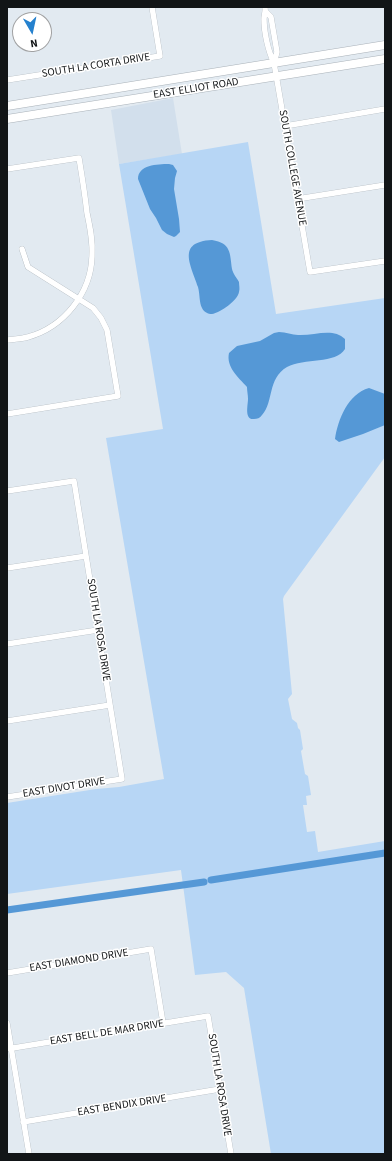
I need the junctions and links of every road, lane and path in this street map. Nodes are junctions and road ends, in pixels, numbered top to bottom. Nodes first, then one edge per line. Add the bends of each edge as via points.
1 (152, 7) edge
2 (265, 9) edge
3 (274, 30) junction
4 (265, 31) junction
5 (385, 45) edge
6 (385, 59) edge
7 (274, 63) junction
8 (202, 74) junction
9 (276, 76) junction
10 (7, 80) edge
11 (204, 88) junction
12 (7, 106) edge
13 (385, 109) edge
14 (7, 119) edge
15 (285, 126) junction
16 (7, 169) edge
17 (385, 185) edge
18 (297, 199) junction
19 (22, 249) dead end
20 (385, 261) edge
21 (79, 299) junction
22 (7, 340) edge
23 (7, 414) edge
24 (7, 491) edge
25 (86, 556) junction
26 (7, 568) edge
27 (98, 630) junction
28 (7, 644) edge
29 (110, 705) junction
30 (7, 721) edge
31 (122, 779) joint
32 (7, 797) edge
33 (7, 973) edge
34 (208, 1016) joint
35 (7, 1023) edge
36 (164, 1023) junction
37 (9, 1049) edge
38 (220, 1089) junction
39 (23, 1122) junction
40 (28, 1154) edge
41 (230, 1154) edge

1 - 10 street, SOUTH LA CORTA DRIVE via 160,56
2 - 3 street, SOUTH COLLEGE AVENUE via 271,17
2 - 4 street, SOUTH COLLEGE AVENUE
3 - 4 street
3 - 7 street, SOUTH COLLEGE AVENUE via 277,52
4 - 7 street, SOUTH COLLEGE AVENUE via 269,54
5 - 7 main road, EAST ELLIOT ROAD
6 - 9 main road, EAST ELLIOT ROAD
7 - 8 main road, EAST ELLIOT ROAD
7 - 9 street, SOUTH COLLEGE AVENUE
8 - 11 main road
8 - 12 main road, EAST ELLIOT ROAD
9 - 11 main road, EAST ELLIOT ROAD
9 - 15 street, SOUTH COLLEGE AVENUE
11 - 14 main road, EAST ELLIOT ROAD
13 - 15 street
15 - 18 street, SOUTH COLLEGE AVENUE
16 - 21 street via 79,158 92,241 89,278
17 - 18 street
18 - 20 street, SOUTH COLLEGE AVENUE via 310,272
19 - 21 street via 28,267
21 - 22 street via 63,319 44,331 28,337
21 - 23 street via 92,308 107,330 118,396
24 - 25 street, SOUTH LA ROSA DRIVE via 74,481
25 - 26 street
25 - 27 street, SOUTH LA ROSA DRIVE
27 - 28 street
27 - 29 street, SOUTH LA ROSA DRIVE
29 - 30 street
29 - 31 street, SOUTH LA ROSA DRIVE
31 - 32 street, EAST DIVOT DRIVE
33 - 36 street, EAST DIAMOND DRIVE via 151,949
34 - 36 street, EAST BELL DE MAR DRIVE
34 - 38 street, SOUTH LA ROSA DRIVE
35 - 37 street
36 - 37 street, EAST BELL DE MAR DRIVE
37 - 39 street
38 - 39 street, EAST BENDIX DRIVE
38 - 41 street, SOUTH LA ROSA DRIVE
39 - 40 street

